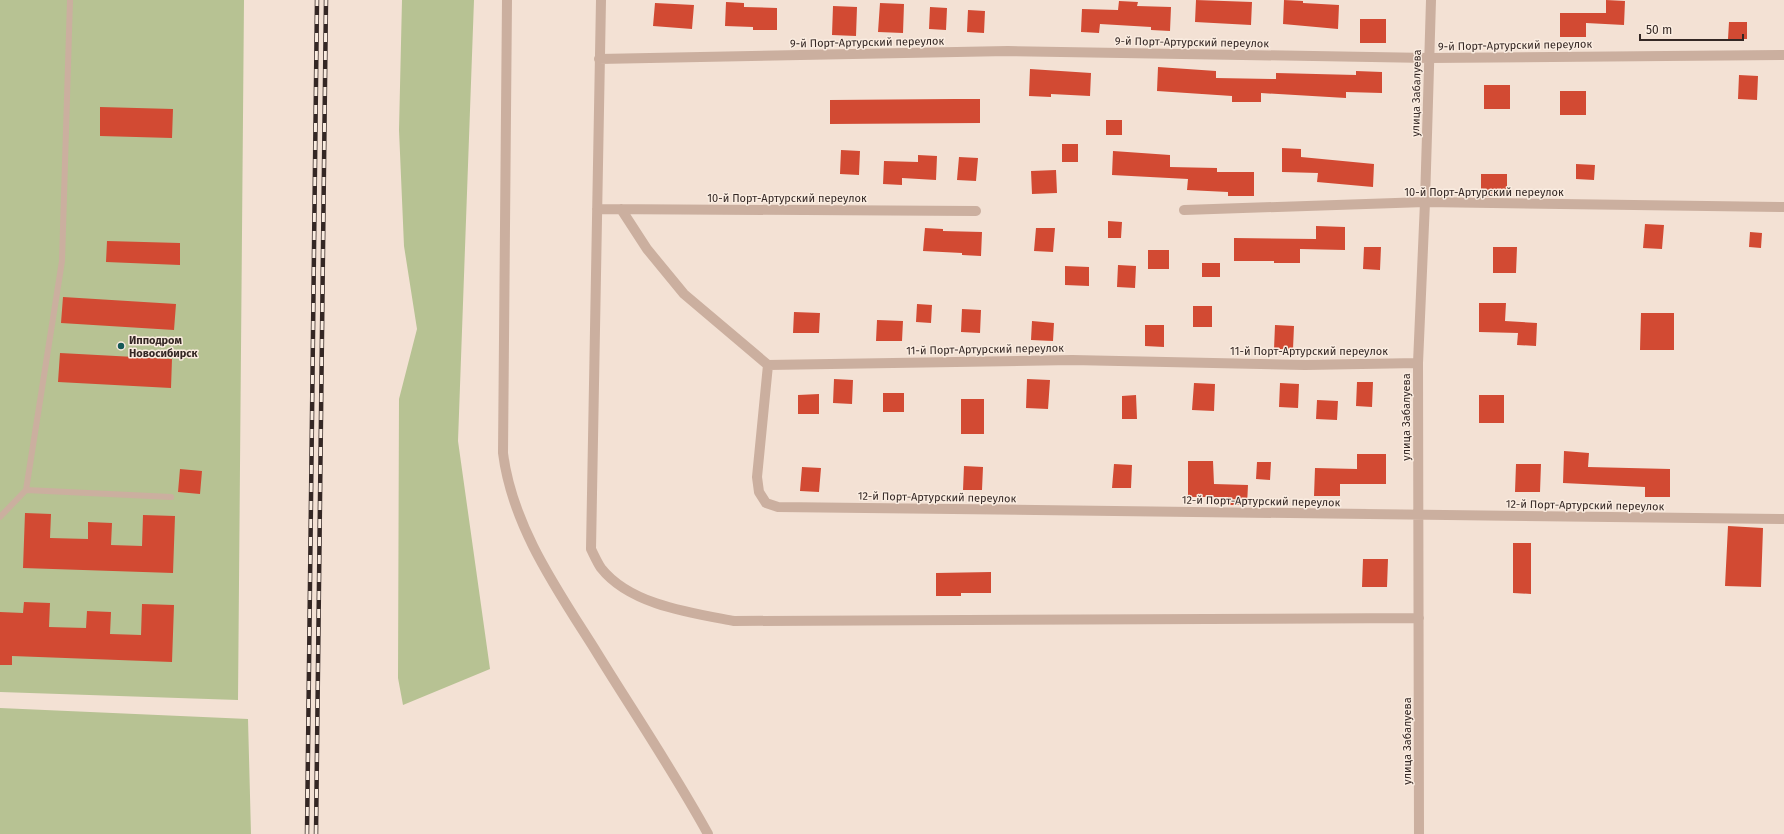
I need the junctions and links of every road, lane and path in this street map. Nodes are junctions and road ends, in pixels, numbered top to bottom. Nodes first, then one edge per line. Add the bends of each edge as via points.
1 (70, 0) edge
2 (508, 0) edge
3 (601, 0) edge
4 (1431, 0) edge
5 (1784, 55) edge
6 (1429, 58) junction
7 (599, 59) junction
8 (1425, 202) junction
9 (1784, 207) edge
10 (597, 209) junction
11 (620, 209) junction
12 (1184, 210) dead end
13 (976, 211) dead end
14 (1418, 363) junction
15 (768, 365) junction
16 (26, 490) junction
17 (171, 497) dead end
18 (1419, 515) junction
19 (0, 517) edge
20 (1784, 519) edge
21 (1419, 618) junction
22 (708, 834) edge
23 (1419, 834) edge

1 - 16 lane via 62,261
2 - 22 street via 503,453 505,474 518,514 531,542 567,606 687,796
3 - 7 street
4 - 6 street, улица Забалуева
5 - 6 street, 9-й Порт-Артурский переулок
6 - 7 street, 9-й Порт-Артурский переулок via 1008,51
6 - 8 street, улица Забалуева
7 - 10 street
8 - 9 street, 10-й Порт-Артурский переулок
8 - 12 street, 10-й Порт-Артурский переулок
8 - 14 street, улица Забалуева
10 - 11 street, 10-й Порт-Артурский переулок
10 - 21 street via 590,549 602,568 619,584 647,600 679,611 734,621
11 - 13 street, 10-й Порт-Артурский переулок
11 - 15 street via 647,249 684,294
14 - 15 street, 11-й Порт-Артурский переулок via 1305,365 1072,360
14 - 18 street, улица Забалуева
15 - 18 street, 12-й Порт-Артурский переулок via 757,477 759,492 766,503 778,507
16 - 17 lane
16 - 19 lane
18 - 20 street, 12-й Порт-Артурский переулок
18 - 21 street, улица Забалуева
21 - 23 street, улица Забалуева

